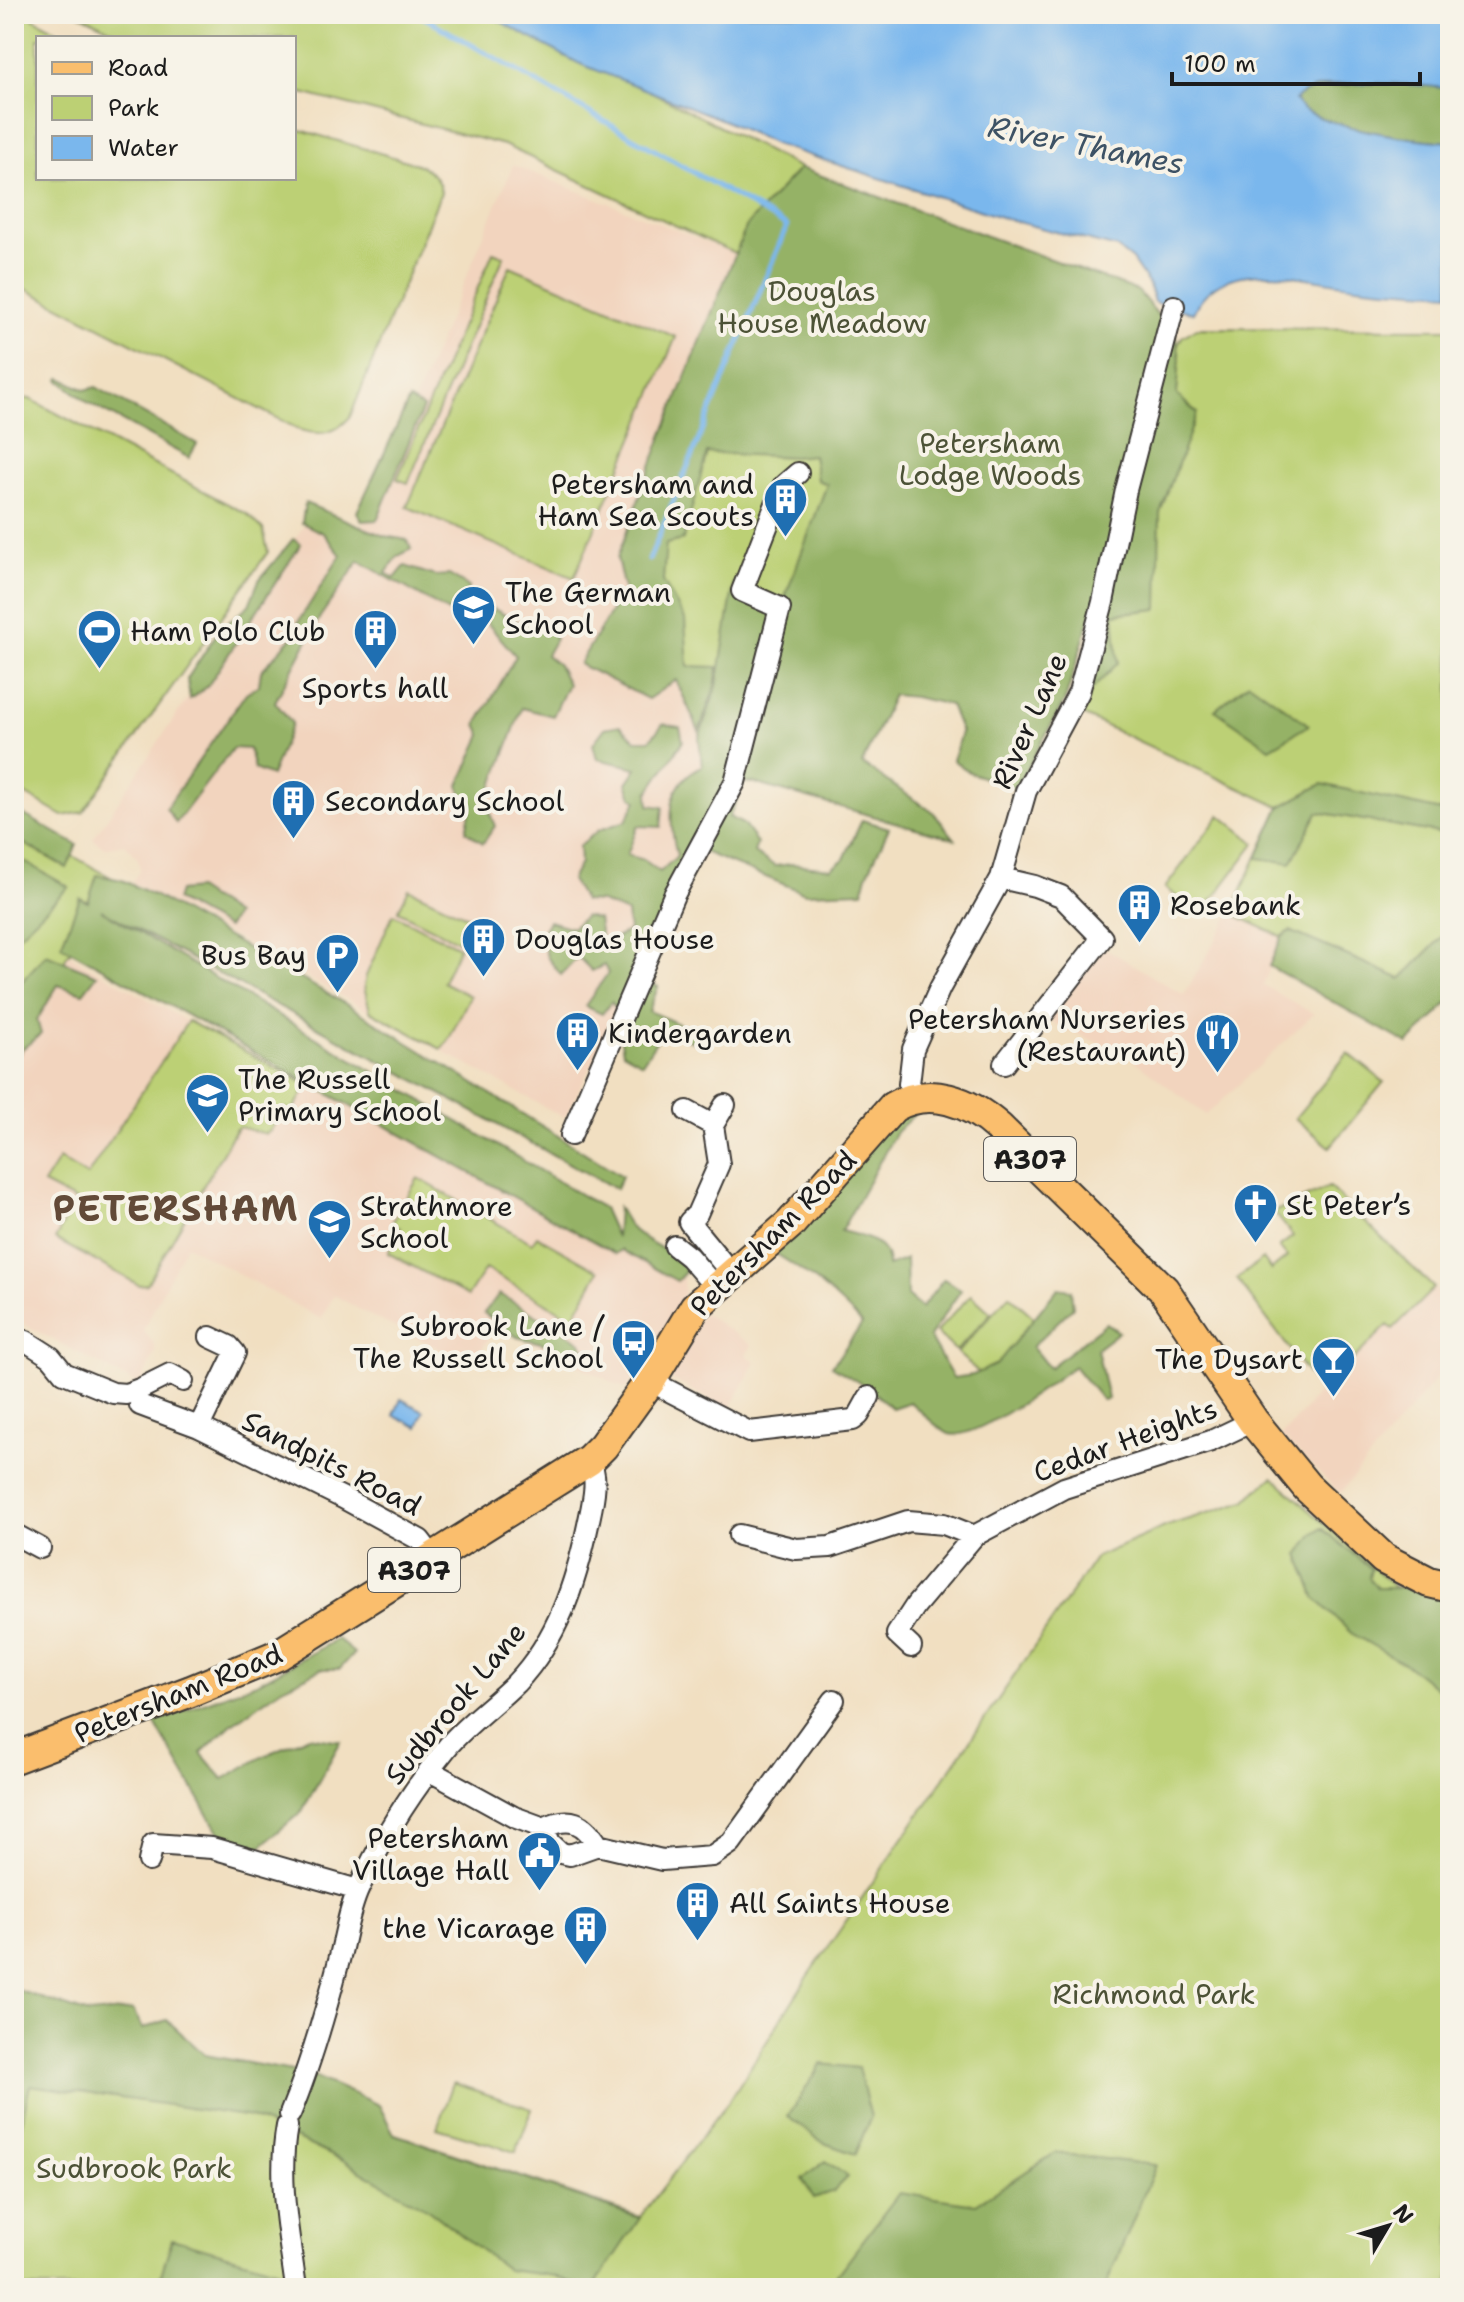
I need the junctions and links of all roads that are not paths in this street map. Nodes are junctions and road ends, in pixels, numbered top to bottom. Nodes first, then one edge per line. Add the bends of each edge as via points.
1 (1174, 306) dead end
2 (798, 473) dead end
3 (1001, 878) junction
4 (1004, 1064) dead end
5 (912, 1097) junction
6 (725, 1105) dead end
7 (687, 1111) dead end
8 (713, 1125) junction
9 (571, 1135) dead end
10 (675, 1246) dead end
11 (723, 1280) junction
12 (14, 1337) edge
13 (210, 1337) dead end
14 (183, 1381) dead end
15 (650, 1381) junction
16 (869, 1397) dead end
17 (133, 1400) junction
18 (1253, 1421) junction
19 (199, 1427) junction
20 (589, 1460) junction
21 (14, 1534) edge
22 (739, 1535) dead end
23 (974, 1536) junction
24 (39, 1549) dead end
25 (433, 1557) junction
26 (1450, 1587) edge
27 (897, 1636) dead end
28 (834, 1700) dead end
29 (14, 1758) edge
30 (430, 1771) junction
31 (544, 1828) junction
32 (598, 1845) junction
33 (149, 1861) dead end
34 (358, 1890) junction
35 (296, 2288) edge

1 - 3 street, River Lane via 1079,692 1026,791
2 - 9 street via 783,486 742,591 780,608 735,782 674,895
3 - 4 street via 1061,896 1102,938
3 - 5 street, River Lane via 913,1049
5 - 11 main road, Petersham Road / A307 via 893,1107 791,1223
5 - 18 main road, A307 via 959,1102 999,1128 1164,1290
6 - 8 street
7 - 8 street
8 - 11 street via 719,1164 689,1222
10 - 11 street
11 - 15 main road, Petersham Road / A307 via 689,1313
12 - 17 street, Sandpits Road via 51,1357 64,1373
13 - 19 street, Sandpits Road via 235,1353
14 - 17 street via 170,1374
15 - 16 street via 754,1433 853,1420
15 - 20 main road, Petersham Road / A307
17 - 19 street, Sandpits Road
18 - 23 street, Cedar Heights via 1211,1441 1064,1488
18 - 26 main road, A307 via 1307,1487 1361,1539 1395,1566
19 - 25 street, Sandpits Road via 420,1540
20 - 25 main road, Petersham Road / A307
20 - 30 street, Sudbrook Lane via 595,1472 589,1520 563,1611 518,1681 451,1743
21 - 24 street
22 - 23 street via 796,1549 830,1547 908,1521 944,1524
23 - 27 street, Cedar Heights
25 - 29 main road, Petersham Road / A307 via 278,1655
28 - 32 street via 731,1843 712,1856 662,1860
30 - 31 street
30 - 34 street, Sudbrook Lane via 384,1838
31 - 32 street via 574,1823 585,1827
31 - 32 street via 561,1853
33 - 34 street via 153,1844 212,1848
34 - 35 street, Sudbrook Lane via 282,2149

